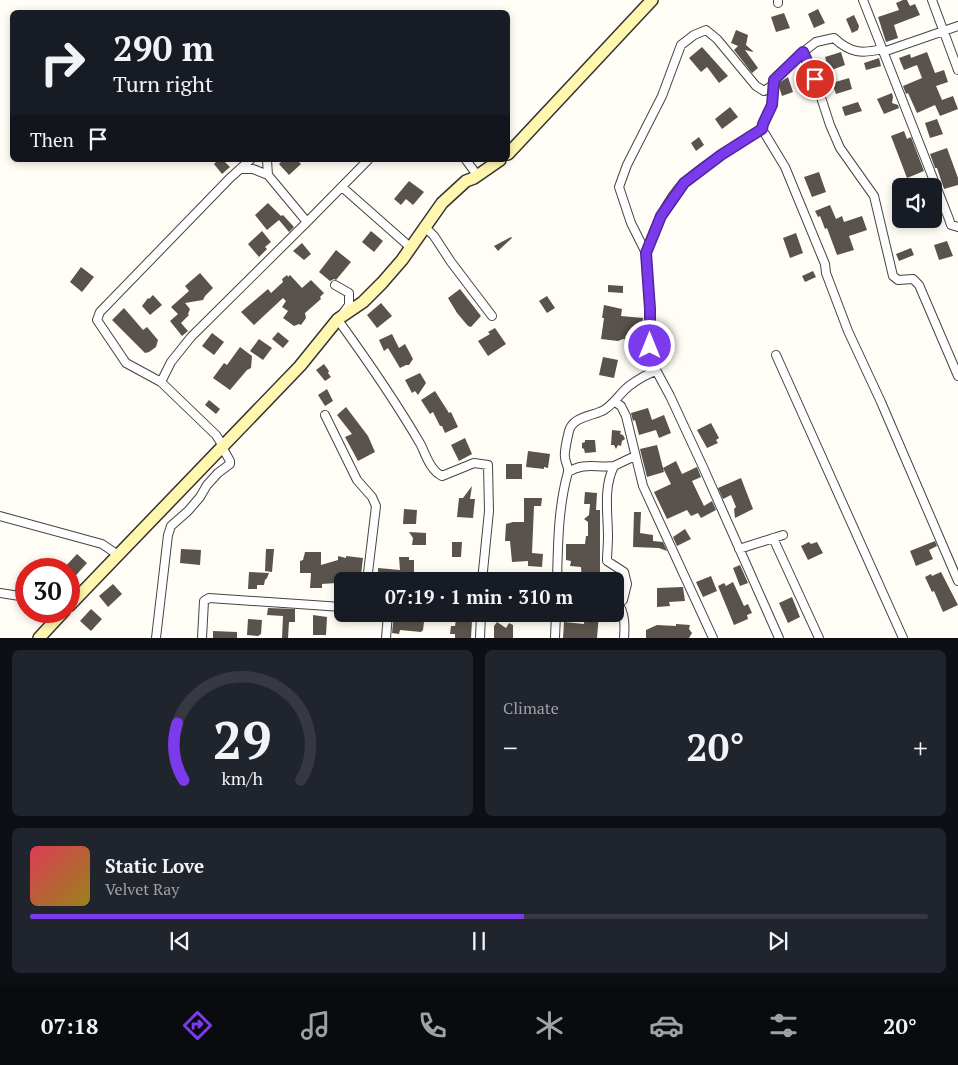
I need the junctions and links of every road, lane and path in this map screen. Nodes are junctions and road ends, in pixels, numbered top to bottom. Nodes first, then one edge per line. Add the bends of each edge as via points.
1 (652, 0) edge
2 (863, 0) edge
3 (932, 0) edge
4 (958, 26) edge
5 (943, 31) junction
6 (882, 51) junction
7 (803, 52) junction
8 (958, 70) edge
9 (773, 85) junction
10 (762, 129) junction
11 (510, 152) edge
12 (248, 162) edge
13 (267, 162) edge
14 (366, 162) edge
15 (467, 162) edge
16 (497, 162) edge
17 (240, 169) junction
18 (268, 175) junction
19 (477, 175) junction
20 (342, 186) junction
21 (307, 222) junction
22 (424, 226) junction
23 (958, 227) edge
24 (410, 248) junction
25 (646, 253) junction
26 (335, 284) dead end
27 (492, 316) dead end
28 (338, 320) junction
29 (776, 355) dead end
30 (656, 371) junction
31 (958, 376) edge
32 (161, 382) junction
33 (615, 402) junction
34 (325, 415) dead end
35 (223, 446) junction
36 (635, 456) junction
37 (614, 466) junction
38 (568, 472) junction
39 (0, 516) edge
40 (783, 535) dead end
41 (773, 538) junction
42 (739, 549) junction
43 (118, 555) junction
44 (368, 572) edge
45 (483, 572) edge
46 (557, 572) edge
47 (958, 580) edge
48 (0, 593) edge
49 (80, 595) edge
50 (15, 596) edge
51 (334, 606) edge
52 (387, 622) edge
53 (481, 622) edge
54 (556, 622) edge
55 (53, 623) edge
56 (39, 638) edge
57 (156, 638) edge
58 (202, 638) edge
59 (386, 638) edge
60 (480, 638) edge
61 (555, 638) edge
62 (624, 638) edge
63 (713, 638) edge
64 (779, 638) edge
65 (819, 638) edge
66 (903, 638) edge

1 - 11 main road
2 - 6 street
3 - 5 street
4 - 5 street
5 - 6 street
5 - 8 street
6 - 7 street via 860,53 834,38 816,42
6 - 23 street via 949,220
7 - 9 street via 783,70
7 - 31 street via 840,148 874,196 893,276 898,280 913,279 919,285
9 - 10 street via 772,105
9 - 25 street via 764,91 756,86 706,30 681,45 662,96 619,188
10 - 25 street via 684,183 661,216
10 - 47 street via 785,167 848,330
12 - 17 street
13 - 18 street
14 - 20 street
15 - 19 street
16 - 19 main road
17 - 18 street via 254,169
17 - 32 street via 100,312 97,320 126,363
18 - 21 street
19 - 22 main road via 442,203
20 - 21 street
20 - 24 street
21 - 32 street via 191,337 171,362
22 - 24 main road
22 - 27 street
24 - 28 main road via 363,302
25 - 30 street via 650,359
26 - 28 street via 350,293 348,305
28 - 35 main road via 300,366
28 - 45 street via 420,443 436,473 442,476 474,463 488,465 489,511
29 - 66 street
30 - 33 street via 628,387
30 - 42 street
32 - 35 street via 216,435
33 - 36 street via 626,416
33 - 38 street via 572,425 564,457
34 - 44 street via 357,480 376,506
35 - 43 main road
35 - 57 street via 230,464 171,526
36 - 37 street
36 - 63 street via 642,486
37 - 38 street via 577,466
37 - 62 street via 609,476 607,503 607,561 624,572 627,584 623,600 618,603 624,620
38 - 46 street via 562,493
39 - 43 street via 102,544
40 - 41 street
41 - 42 street
41 - 65 street
42 - 64 street
43 - 49 main road
48 - 50 street
51 - 58 street via 209,598 204,601
52 - 59 street
53 - 60 street
54 - 61 street
55 - 56 main road

